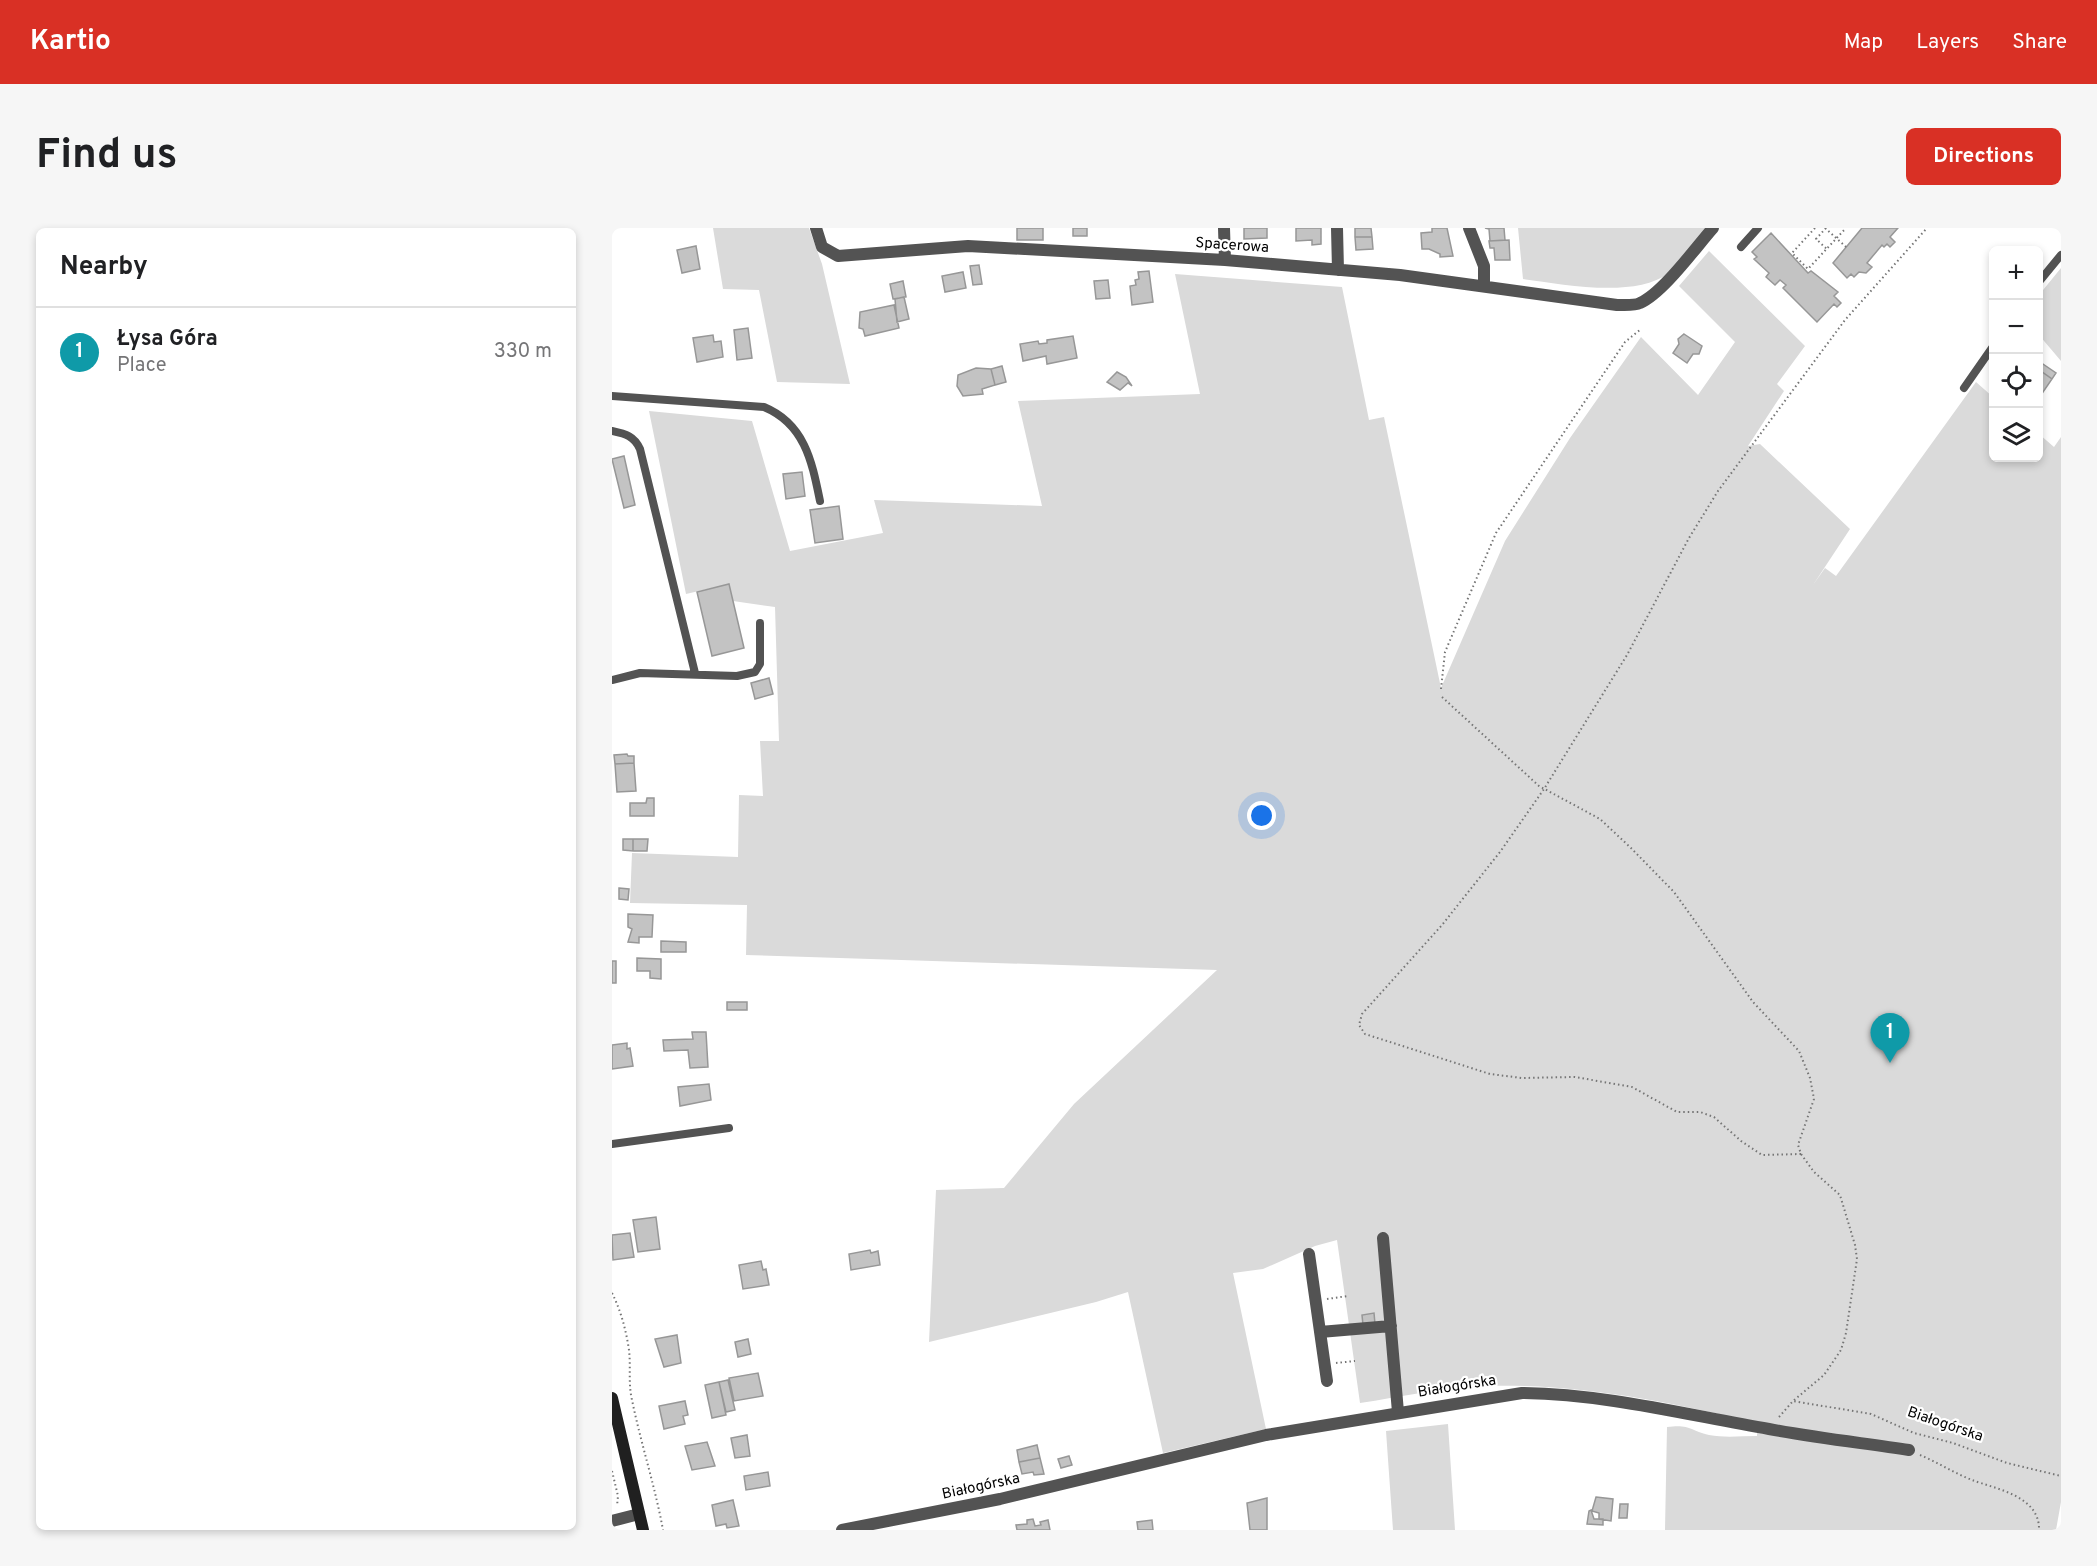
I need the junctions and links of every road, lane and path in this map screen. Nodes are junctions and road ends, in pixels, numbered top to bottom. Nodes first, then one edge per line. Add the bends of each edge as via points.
1 (816, 228) edge
2 (1224, 228) edge
3 (1337, 228) edge
4 (1469, 228) edge
5 (1713, 228) edge
6 (1758, 228) edge
7 (1815, 228) edge
8 (1826, 228) edge
9 (1846, 228) edge
10 (1927, 228) edge
11 (1836, 238) junction
12 (1741, 247) dead end
13 (1846, 247) dead end
14 (1827, 249) junction
15 (2061, 255) edge
16 (1225, 260) junction
17 (1338, 270) junction
18 (2043, 277) edge
19 (1484, 286) junction
20 (1641, 329) dead end
21 (1989, 352) edge
22 (1964, 388) dead end
23 (612, 396) edge
24 (612, 431) edge
25 (820, 501) dead end
26 (760, 623) dead end
27 (695, 673) junction
28 (612, 680) edge
29 (1441, 689) dead end
30 (1442, 697) dead end
31 (1544, 789) junction
32 (729, 1128) dead end
33 (612, 1144) edge
34 (1801, 1154) junction
35 (1383, 1238) dead end
36 (1309, 1254) dead end
37 (612, 1293) edge
38 (1348, 1296) dead end
39 (1316, 1300) junction
40 (1391, 1326) junction
41 (1320, 1332) junction
42 (1355, 1361) dead end
43 (1324, 1364) junction
44 (1327, 1381) dead end
45 (612, 1398) edge
46 (1793, 1401) junction
47 (1398, 1412) junction
48 (1771, 1430) junction
49 (1909, 1450) joint
50 (612, 1471) edge
51 (2061, 1476) edge
52 (639, 1514) junction
53 (613, 1516) edge
54 (643, 1530) edge
55 (663, 1530) edge
56 (842, 1530) edge
57 (2039, 1530) edge

1 - 16 street, Spacerowa via 822,247 838,256 968,246
2 - 16 street
3 - 17 street
4 - 19 street via 1484,266
5 - 19 street, Spacerowa via 1672,276 1640,303 1617,305
6 - 12 lane
7 - 14 path via 1792,253 1808,269
8 - 11 path
8 - 14 path via 1816,239
9 - 11 path
10 - 31 path via 1845,320 1718,491 1627,655
11 - 13 path
11 - 14 path
15 - 18 lane
16 - 17 street, Spacerowa
17 - 19 street, Spacerowa
20 - 29 path via 1625,342 1496,533 1445,652
21 - 22 lane
23 - 25 lane via 764,407 780,414 804,442
24 - 27 lane via 628,434 640,449
26 - 27 lane via 760,664 755,672 737,676
27 - 28 lane via 640,673
30 - 31 path
31 - 34 path via 1600,819 1674,892 1753,1002 1799,1051 1814,1099 1798,1145
31 - 34 path via 1442,925 1362,1014 1359,1025 1365,1034 1490,1074 1575,1077 1632,1087 1677,1112 1700,1112 1714,1117 1762,1155
32 - 33 lane
34 - 46 path via 1840,1195 1857,1259 1841,1350 1824,1375
35 - 40 street
36 - 39 street
37 - 55 path via 622,1313 632,1400
38 - 39 path
39 - 41 street
40 - 41 street
40 - 47 street
41 - 43 street
42 - 43 path
43 - 44 street
45 - 52 main road
46 - 48 path
46 - 51 path, Białogórska via 1871,1414 1914,1433
47 - 48 street, Białogórska via 1500,1395 1539,1393 1638,1404
47 - 56 street, Białogórska via 1210,1446 1000,1499
48 - 49 street, Białogórska
49 - 57 path via 1971,1479 2004,1489 2026,1503 2039,1522
50 - 53 path via 618,1502
52 - 53 street
52 - 54 main road

